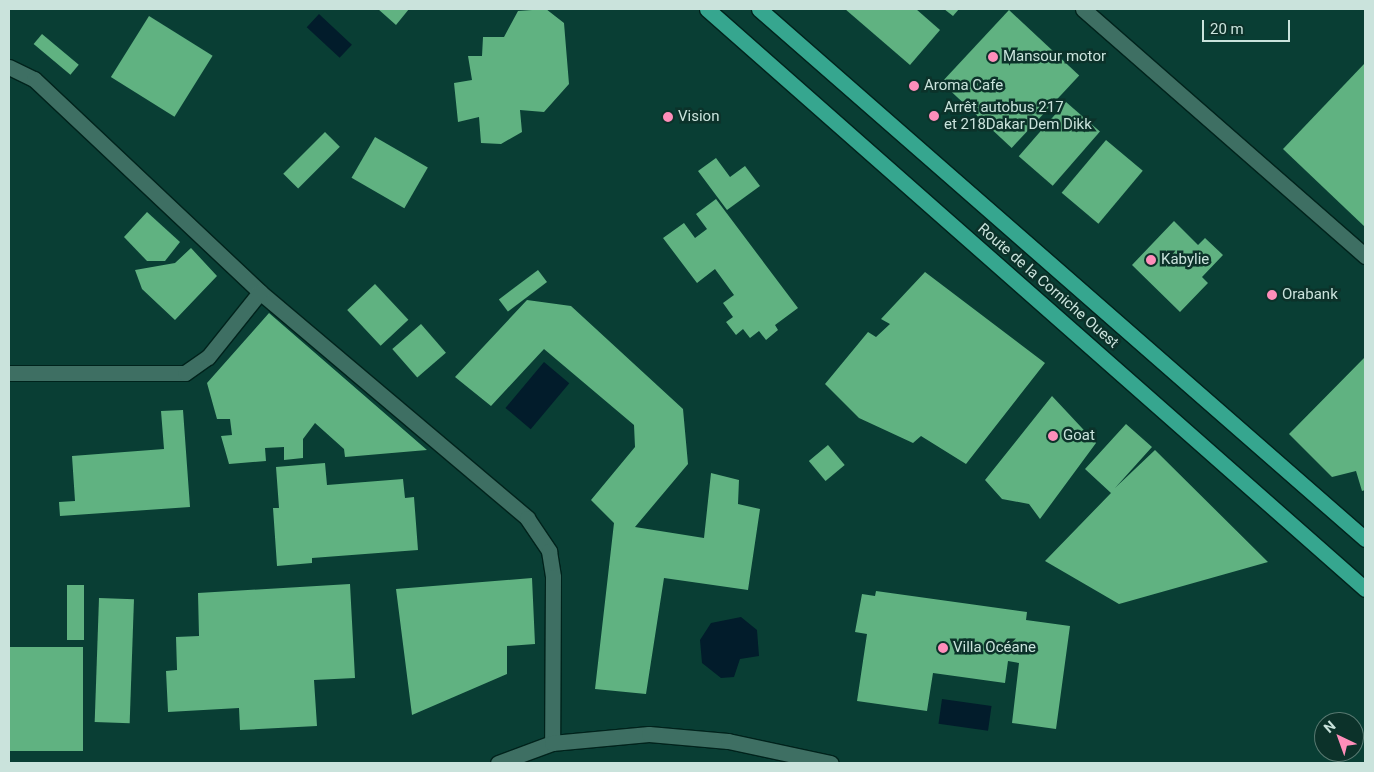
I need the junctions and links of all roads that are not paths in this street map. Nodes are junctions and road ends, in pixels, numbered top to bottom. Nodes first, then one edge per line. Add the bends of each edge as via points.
1 (707, 9) edge
2 (759, 9) edge
3 (1083, 9) edge
4 (9, 67) edge
5 (1365, 256) edge
6 (260, 292) junction
7 (9, 373) edge
8 (1365, 539) edge
9 (1365, 589) edge
10 (552, 743) junction
11 (498, 763) edge
12 (830, 763) edge

1 - 9 highway, Route de la Corniche Ouest
2 - 8 highway, Route de la Corniche Ouest
3 - 5 street
4 - 6 street via 34,79
6 - 7 street via 208,357 185,373
6 - 10 street via 527,518 539,533 549,551 553,577
10 - 11 street
10 - 12 street via 649,734 728,741

